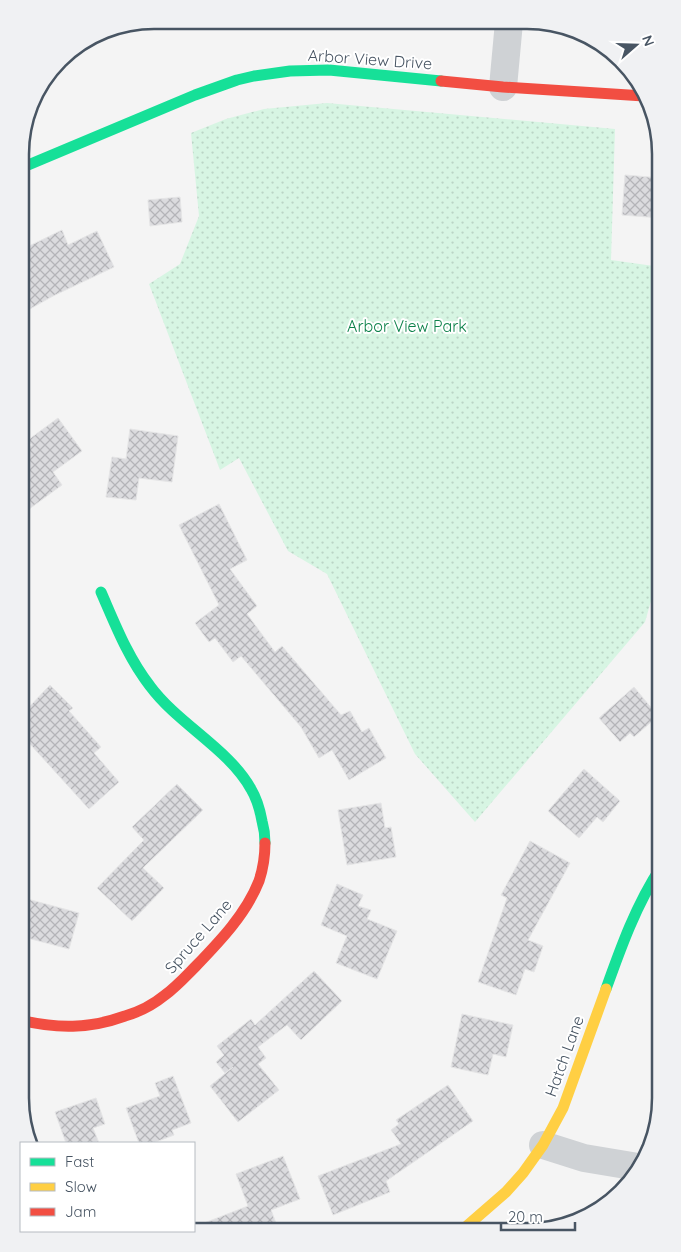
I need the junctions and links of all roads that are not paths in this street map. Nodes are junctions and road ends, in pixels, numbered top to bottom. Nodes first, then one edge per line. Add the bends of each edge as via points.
1 (508, 29) edge
2 (503, 87) junction
3 (638, 96) edge
4 (29, 165) edge
5 (101, 592) dead end
6 (652, 882) edge
7 (29, 1022) edge
8 (543, 1145) junction
9 (632, 1166) edge
10 (470, 1223) edge

1 - 2 street
2 - 3 street, Arbor View Drive
2 - 4 street, Arbor View Drive via 329,70 254,76 195,95
5 - 7 street, Spruce Lane via 146,682 159,699 231,764 254,794 265,834 264,857 259,882 241,915 175,988 147,1007 119,1019 86,1026
6 - 8 street, Hatch Lane via 628,928 563,1108
8 - 9 street via 584,1158
8 - 10 street, Hatch Lane via 506,1192

